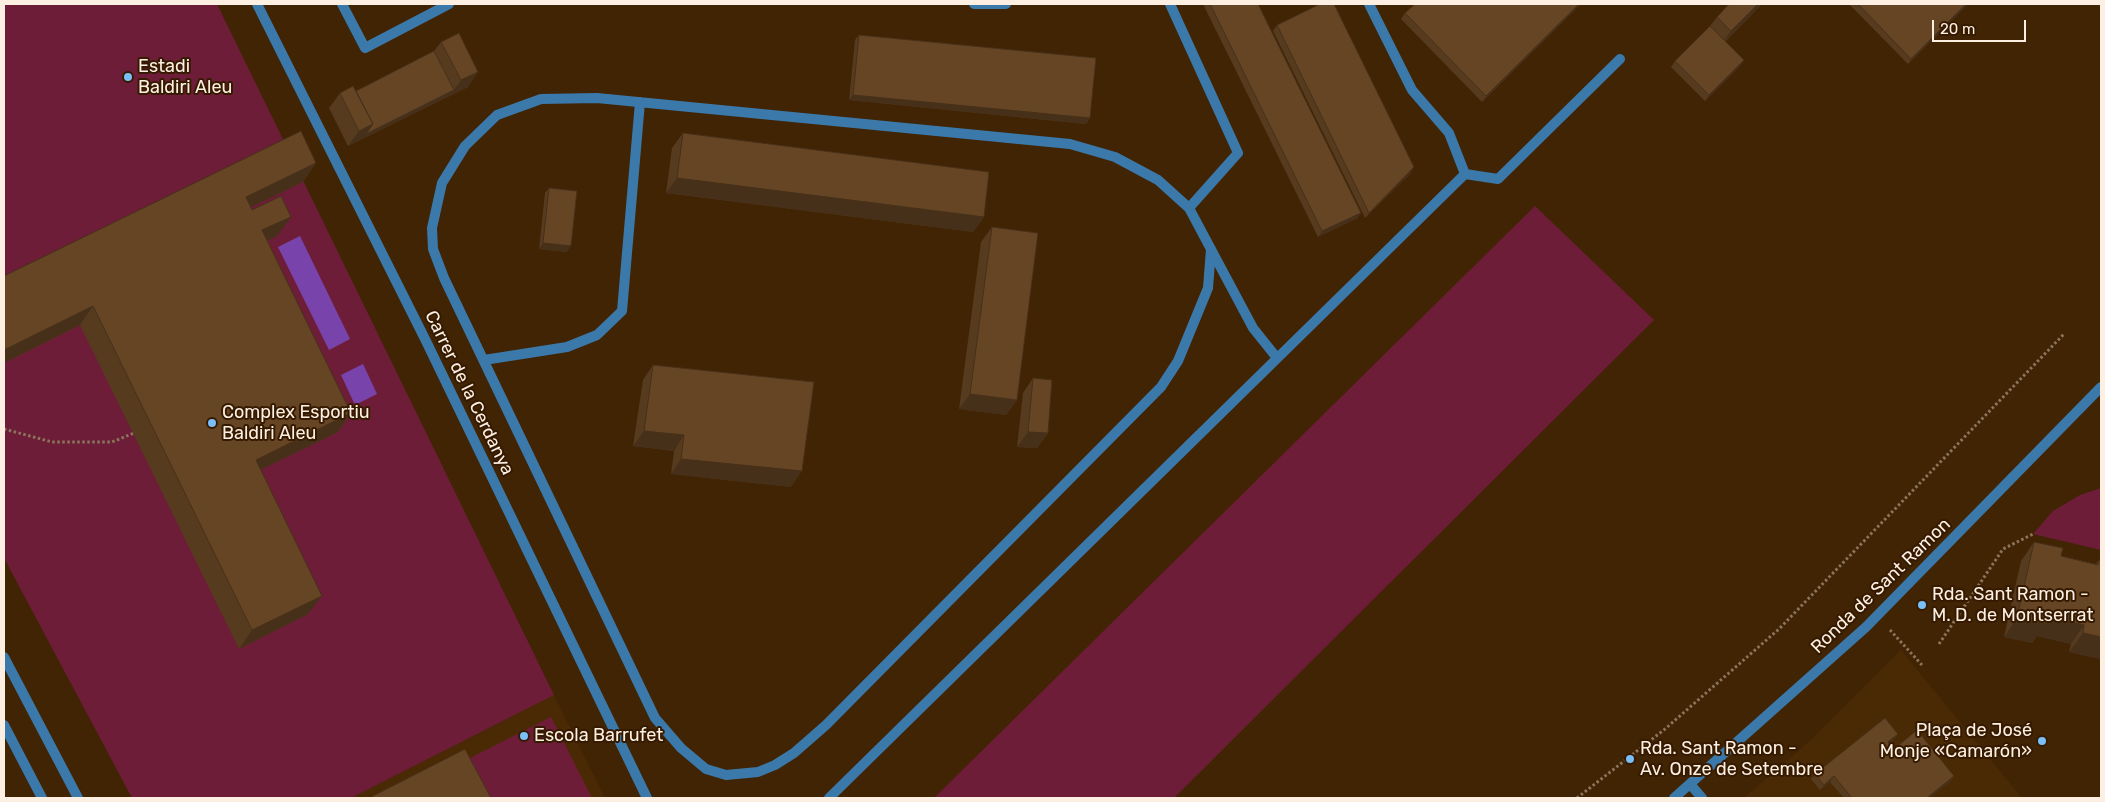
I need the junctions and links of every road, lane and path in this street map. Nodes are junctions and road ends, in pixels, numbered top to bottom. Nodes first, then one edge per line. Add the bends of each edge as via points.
1 (257, 4) edge
2 (342, 4) edge
3 (449, 4) edge
4 (974, 4) edge
5 (1006, 4) edge
6 (1170, 4) edge
7 (1371, 5) edge
8 (1620, 59) dead end
9 (640, 102) junction
10 (1465, 174) junction
11 (1189, 208) junction
12 (1211, 250) junction
13 (2064, 334) dead end
14 (1277, 358) junction
15 (484, 360) junction
16 (2101, 387) edge
17 (4, 429) edge
18 (134, 433) dead end
19 (2033, 534) dead end
20 (1878, 616) junction
21 (1939, 644) dead end
22 (4, 657) edge
23 (1922, 665) dead end
24 (4, 725) edge
25 (1690, 784) junction
26 (42, 798) edge
27 (78, 798) edge
28 (647, 798) edge
29 (829, 798) edge
30 (1577, 798) edge
31 (1674, 798) edge
32 (1702, 798) edge

1 - 28 street, Carrer de la Cerdanya via 426,341
2 - 3 street via 365,48
4 - 5 street
6 - 11 street via 1238,154
7 - 10 street via 1412,90 1449,133
8 - 10 street via 1498,179
9 - 11 street via 1070,144 1115,157 1158,180
9 - 15 street via 622,311 597,336 567,346
9 - 15 street via 597,98 541,99 497,115 465,146 442,183 432,228 433,249
10 - 14 street
11 - 12 street
12 - 14 street via 1253,328
12 - 15 street via 1208,288 1196,321 1178,361 1161,387 826,725 775,765 742,775 726,775 706,769 681,748 655,718
13 - 30 path via 1779,629 1665,729
14 - 29 street
16 - 20 street, Ronda de Sant Ramon
17 - 18 path via 52,442 112,442
19 - 21 path via 2003,549
20 - 23 path
20 - 25 street, Ronda de Sant Ramon
22 - 27 street
24 - 26 street
25 - 31 street, Ronda de Sant Ramon
25 - 32 street

